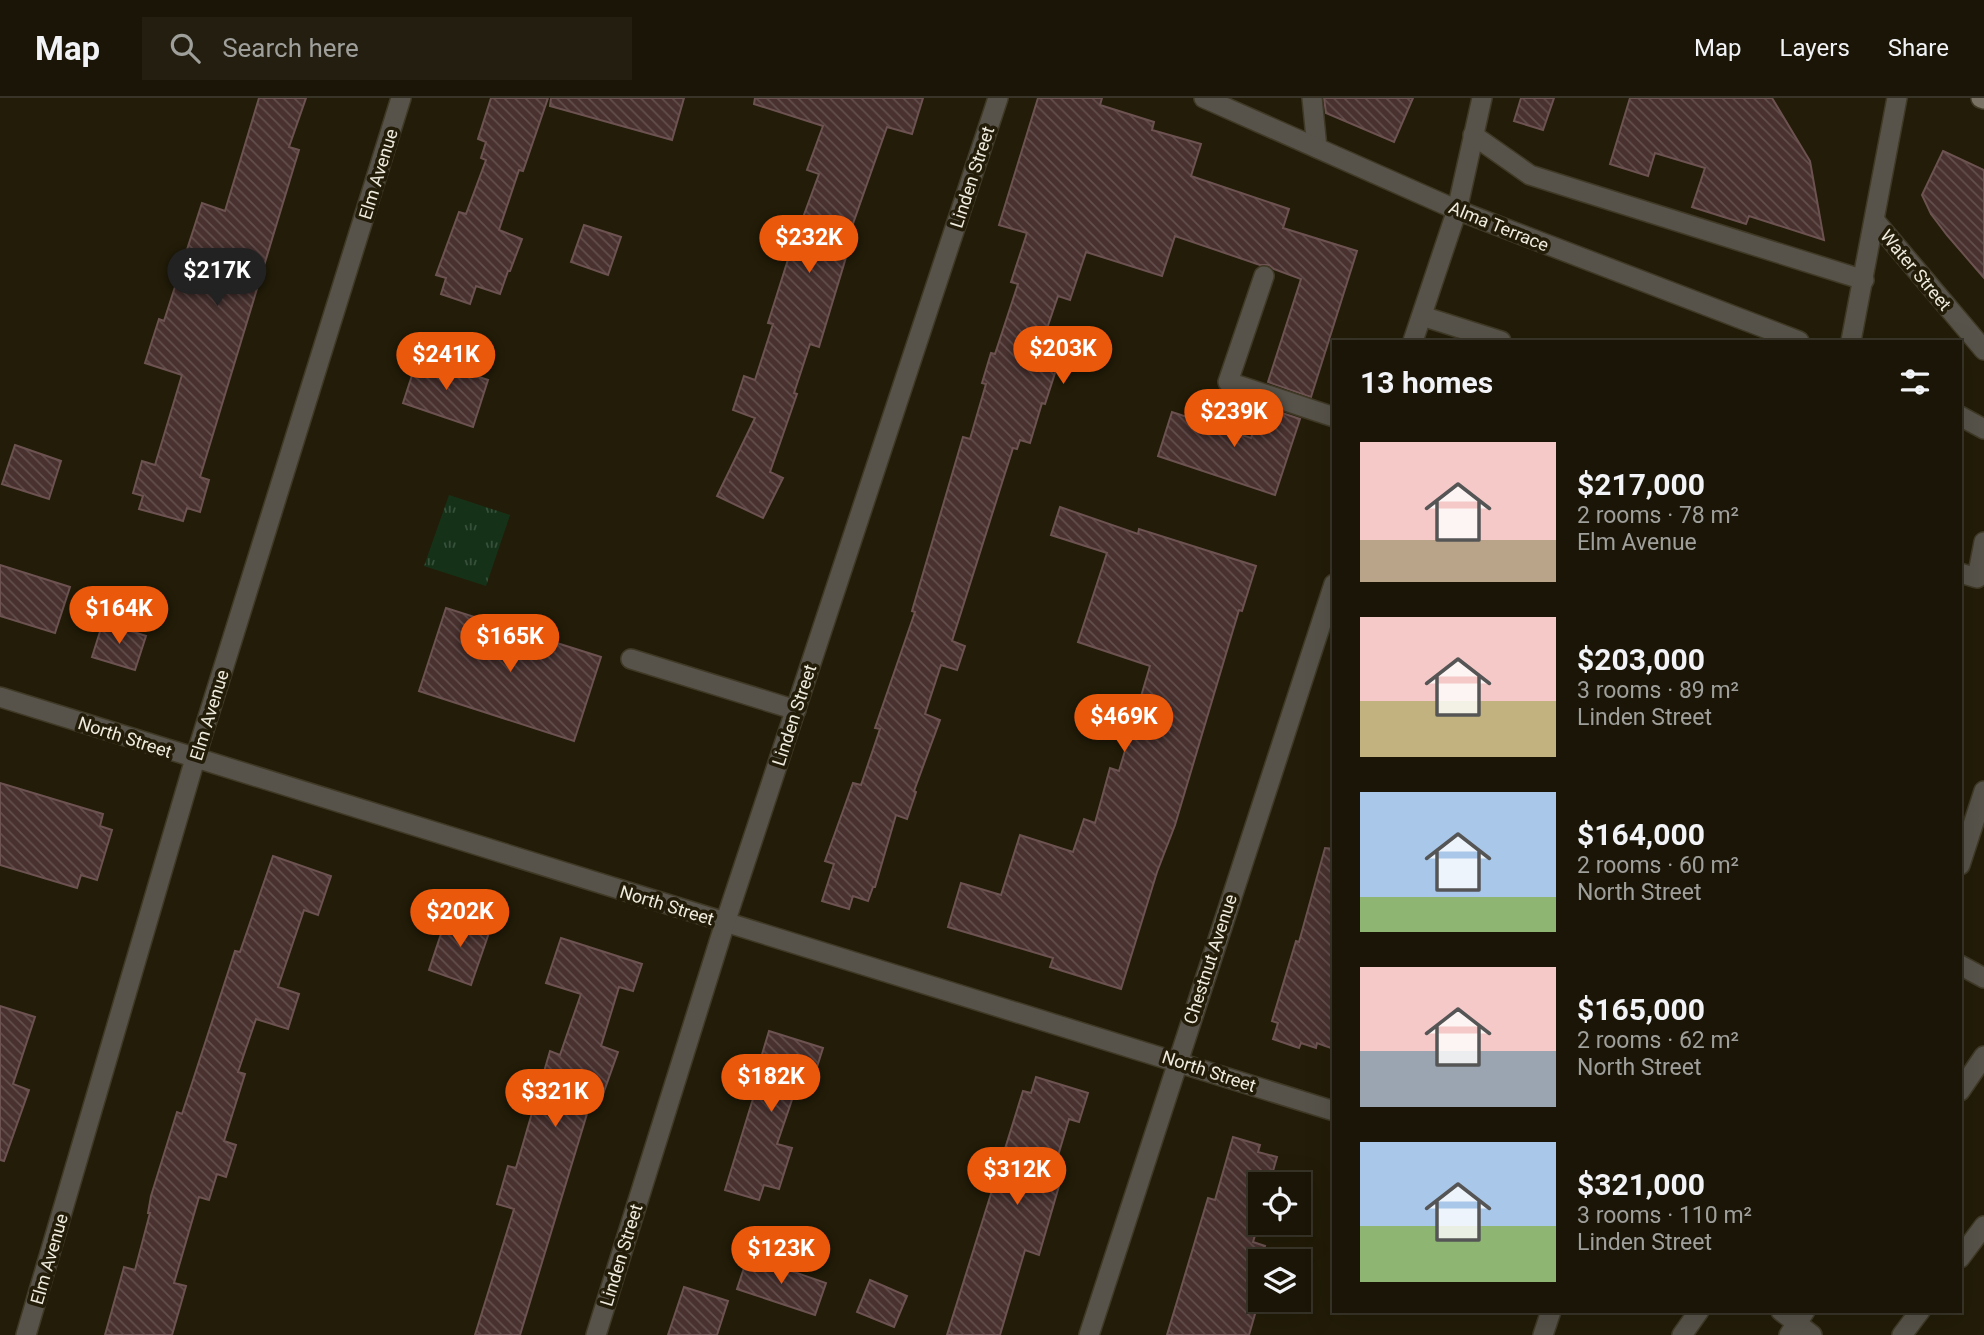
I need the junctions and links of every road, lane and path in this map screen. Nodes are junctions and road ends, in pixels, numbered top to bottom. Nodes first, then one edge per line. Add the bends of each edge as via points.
1 (401, 98) edge
2 (999, 98) edge
3 (1204, 98) edge
4 (1312, 98) edge
5 (1482, 98) edge
6 (1897, 98) edge
7 (1473, 135) junction
8 (1318, 148) junction
9 (1457, 210) junction
10 (1875, 221) junction
11 (1264, 276) dead end
12 (1864, 280) junction
13 (1422, 316) junction
14 (1466, 336) edge
15 (1413, 340) edge
16 (1494, 340) edge
17 (1796, 340) edge
18 (1851, 340) edge
19 (1984, 351) edge
20 (1332, 416) edge
21 (1962, 417) edge
22 (1984, 429) edge
23 (1984, 542) edge
24 (1962, 574) edge
25 (1332, 590) edge
26 (631, 659) dead end
27 (0, 697) edge
28 (796, 710) junction
29 (195, 759) junction
30 (1984, 791) edge
31 (1963, 844) edge
32 (725, 923) junction
33 (1962, 966) edge
34 (1984, 978) edge
35 (1984, 1056) edge
36 (1177, 1061) junction
37 (1962, 1088) edge
38 (1332, 1110) edge
39 (1984, 1226) edge
40 (1962, 1255) edge
41 (1550, 1313) edge
42 (1698, 1313) edge
43 (1918, 1313) edge
44 (26, 1335) edge
45 (596, 1335) edge
46 (1089, 1335) edge
47 (1543, 1335) edge
48 (1682, 1335) edge
49 (1902, 1335) edge

1 - 29 street, Elm Avenue
2 - 28 street, Linden Street
3 - 8 street, Alma Terrace
4 - 8 street
5 - 7 street
6 - 10 street
7 - 9 street
7 - 12 street via 1530,175
8 - 9 street, Alma Terrace
9 - 13 street
9 - 17 street, Alma Terrace
10 - 12 street
10 - 19 street, Water Street
11 - 20 street via 1228,382
12 - 18 street
13 - 14 street
13 - 15 street
14 - 16 street
21 - 22 street
23 - 24 street via 1978,578
25 - 36 street, Chestnut Avenue
26 - 28 street
27 - 29 street, North Street
28 - 32 street, Linden Street
29 - 32 street, North Street
29 - 44 street, Elm Avenue
30 - 31 street
32 - 36 street, North Street
32 - 45 street, Linden Street
33 - 34 street
35 - 37 street
36 - 38 street, North Street
36 - 46 street, Chestnut Avenue
39 - 40 street
41 - 47 street
42 - 48 street
43 - 49 street

